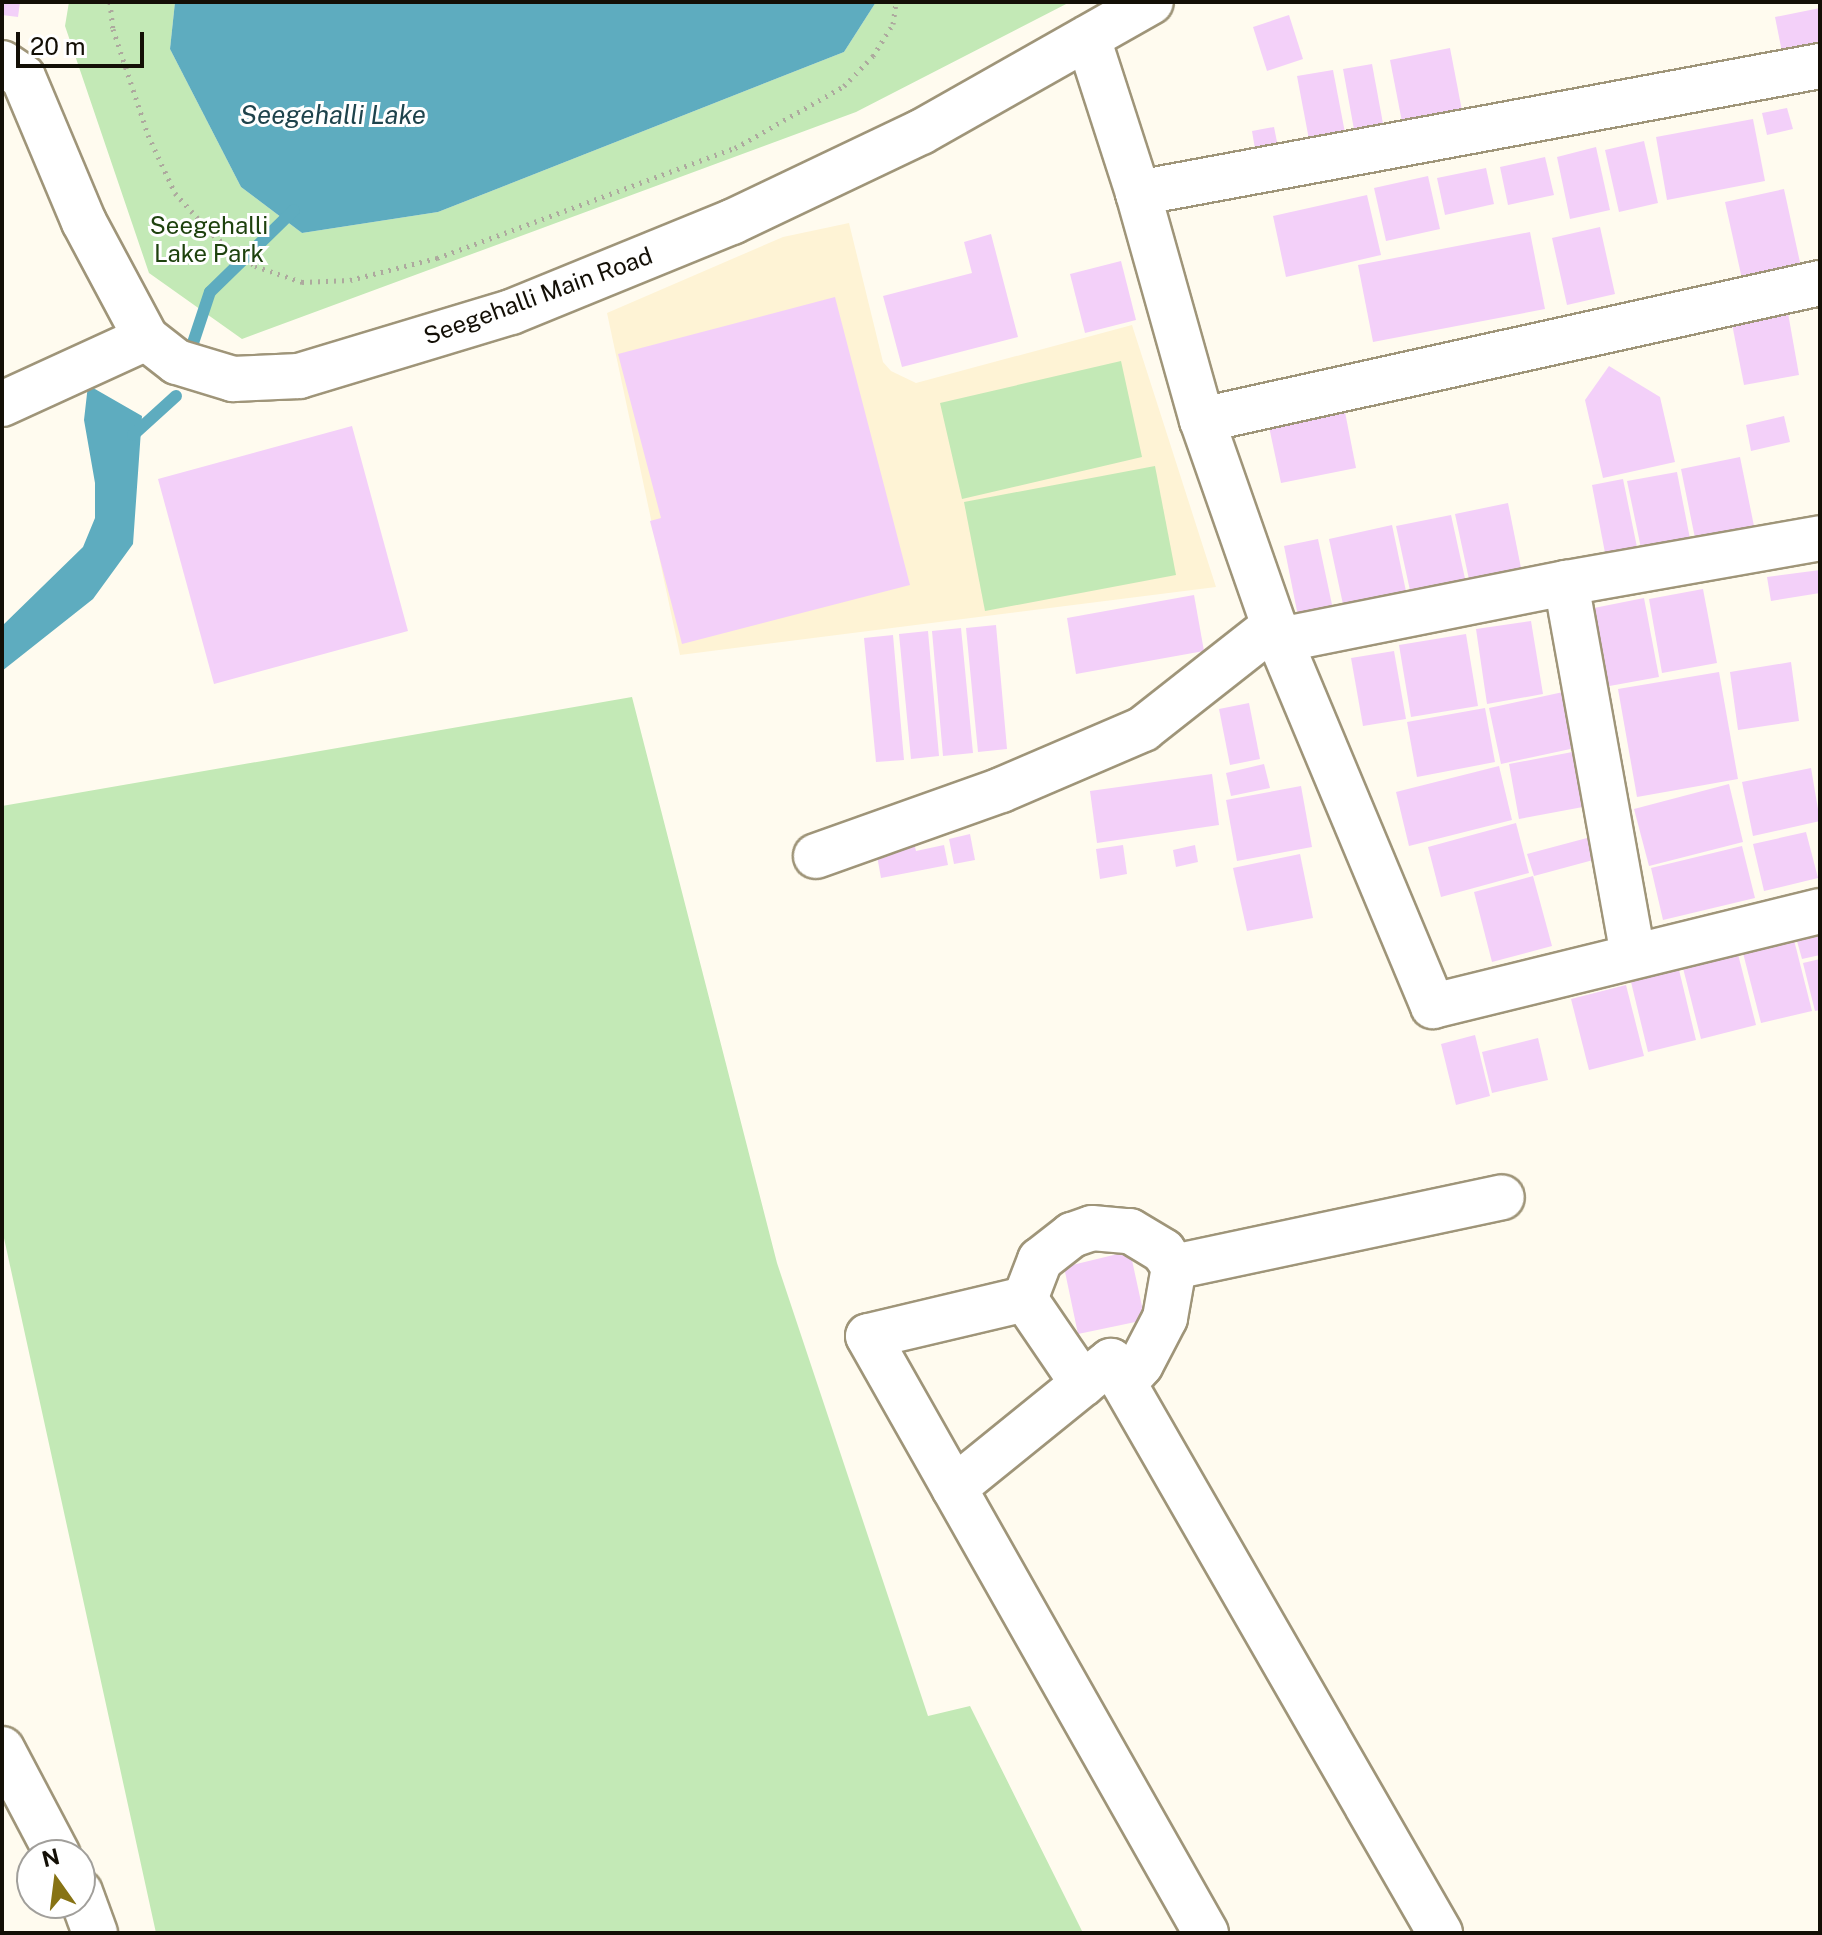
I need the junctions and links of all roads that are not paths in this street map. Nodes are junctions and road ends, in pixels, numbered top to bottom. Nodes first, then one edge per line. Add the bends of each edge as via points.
1 (1151, 2) edge
2 (1088, 38) junction
3 (2, 63) edge
4 (1819, 75) edge
5 (1138, 193) junction
6 (1820, 283) edge
7 (146, 338) junction
8 (2, 404) edge
9 (1202, 420) junction
10 (1820, 538) edge
11 (1566, 583) junction
12 (1277, 633) junction
13 (816, 856) dead end
14 (1820, 911) edge
15 (1633, 954) junction
16 (1502, 1197) dead end
17 (1174, 1267) junction
18 (1025, 1299) junction
19 (1104, 1383) junction
20 (954, 1488) junction
21 (2, 1749) edge
22 (50, 1839) edge
23 (1206, 1933) edge
24 (1440, 1933) edge

1 - 2 street, Seegehalli Main Road
2 - 5 street
2 - 7 street, Seegehalli Main Road via 921,132 773,203 496,317 299,376 233,379 177,362
3 - 7 street, Seegehalli Main Road via 23,77 84,222
4 - 5 street
5 - 9 street
6 - 9 street
7 - 8 street
9 - 12 street
10 - 11 street
11 - 12 street
11 - 15 street
12 - 13 street via 1143,729 1001,790
12 - 15 street via 1433,1006
14 - 15 street
16 - 17 street
17 - 18 street via 1163,1251 1130,1231 1092,1228 1063,1240 1040,1260
17 - 19 street via 1155,1342
18 - 19 street
18 - 20 street via 868,1336
19 - 20 street
19 - 24 street
20 - 23 street
21 - 22 street

